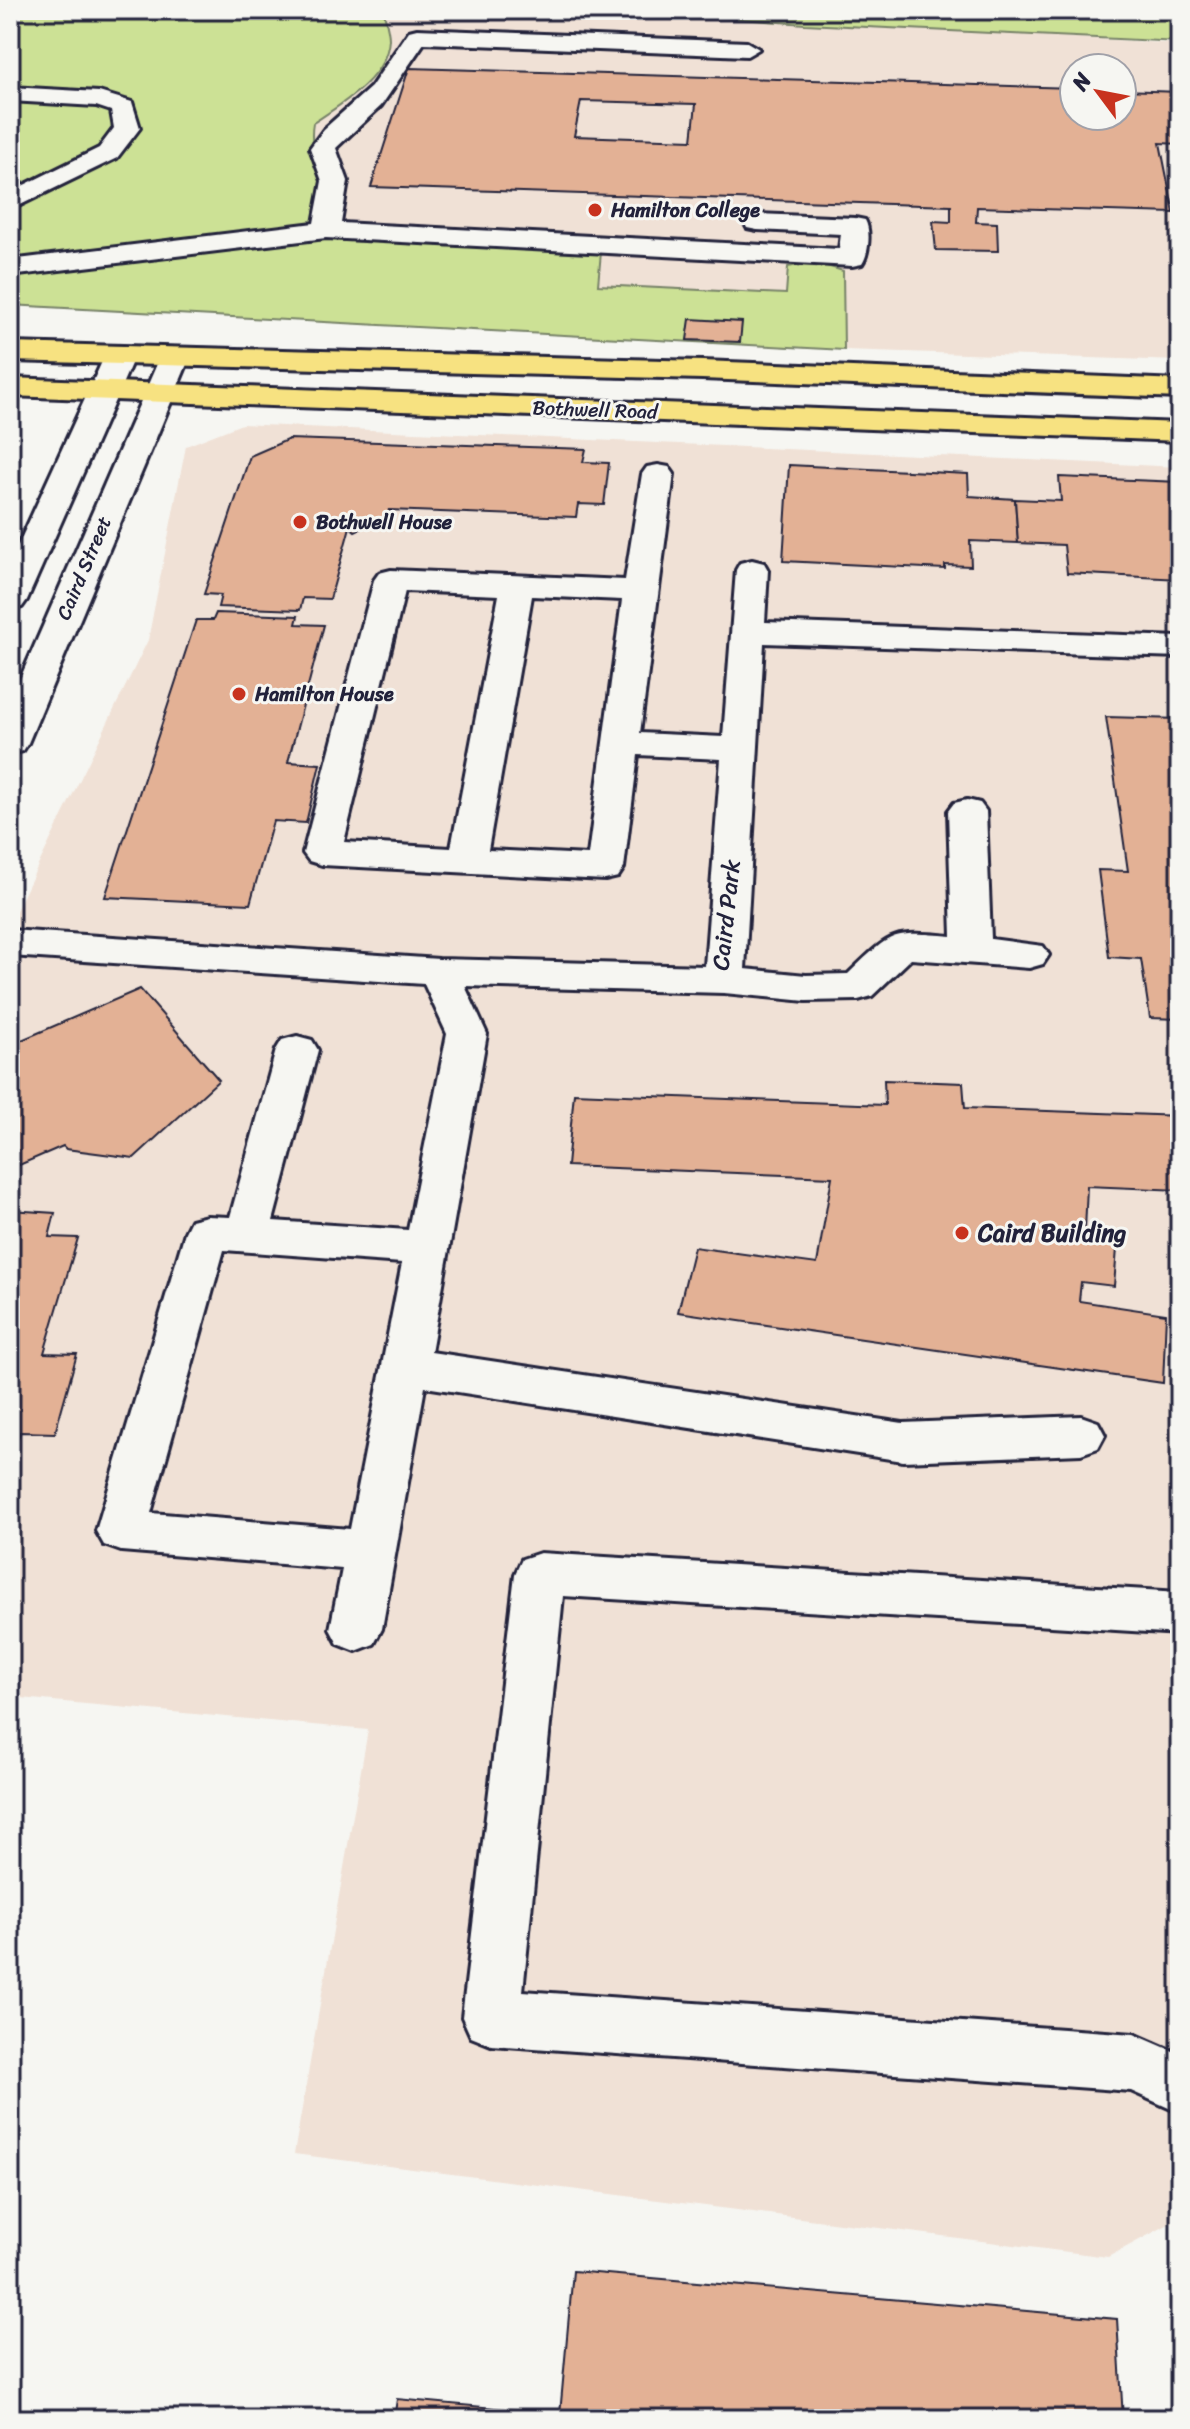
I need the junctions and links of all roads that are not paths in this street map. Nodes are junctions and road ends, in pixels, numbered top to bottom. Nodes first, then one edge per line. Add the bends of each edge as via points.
1 (747, 49) dead end
2 (10, 94) edge
3 (10, 202) edge
4 (757, 222) dead end
5 (326, 230) junction
6 (10, 268) edge
7 (10, 352) edge
8 (120, 355) junction
9 (175, 357) junction
10 (10, 387) edge
11 (1180, 389) edge
12 (104, 390) junction
13 (158, 393) junction
14 (1180, 432) edge
15 (658, 474) dead end
16 (752, 570) dead end
17 (517, 586) junction
18 (640, 591) junction
19 (10, 600) edge
20 (10, 624) edge
21 (59, 627) junction
22 (750, 632) junction
23 (1180, 647) edge
24 (10, 743) edge
25 (621, 743) junction
26 (740, 749) junction
27 (967, 811) dead end
28 (467, 861) junction
29 (10, 943) edge
30 (972, 951) junction
31 (1029, 955) dead end
32 (439, 972) junction
33 (724, 980) junction
34 (297, 1050) dead end
35 (247, 1235) junction
36 (427, 1248) junction
37 (405, 1366) junction
38 (1081, 1435) dead end
39 (371, 1551) junction
40 (1180, 1613) edge
41 (356, 1629) dead end
42 (1180, 2084) edge

1 - 5 street via 417,36 386,86 361,113 333,129 323,148 335,181
2 - 3 street via 99,99 123,107 127,128 108,153
4 - 5 street via 855,226 852,258
5 - 6 street
7 - 8 main road, Bothwell Road
8 - 9 main road, Bothwell Road
8 - 12 street
9 - 11 main road, Bothwell Road
9 - 13 street, Caird Street
10 - 12 main road, Bothwell Road
12 - 13 main road, Bothwell Road
12 - 19 street
13 - 14 main road, Bothwell Road
13 - 21 street, Caird Street
15 - 18 street
16 - 22 street, Caird Park
17 - 18 street
17 - 28 street
17 - 28 street via 391,580 322,853
18 - 25 street
20 - 21 street
21 - 24 street, Caird Street
22 - 23 street
22 - 26 street, Caird Park
25 - 26 street
25 - 28 street via 605,868
26 - 33 street, Caird Park
27 - 30 street
29 - 32 street, Caird Park
30 - 31 street
30 - 33 street via 902,945 858,987
32 - 33 street, Caird Park
32 - 36 street via 467,1034
34 - 35 street
35 - 36 street
35 - 39 street via 207,1232 121,1531
36 - 37 street
37 - 38 street via 903,1442
37 - 39 street
39 - 41 street
40 - 42 street via 540,1574 491,2017 1134,2063

